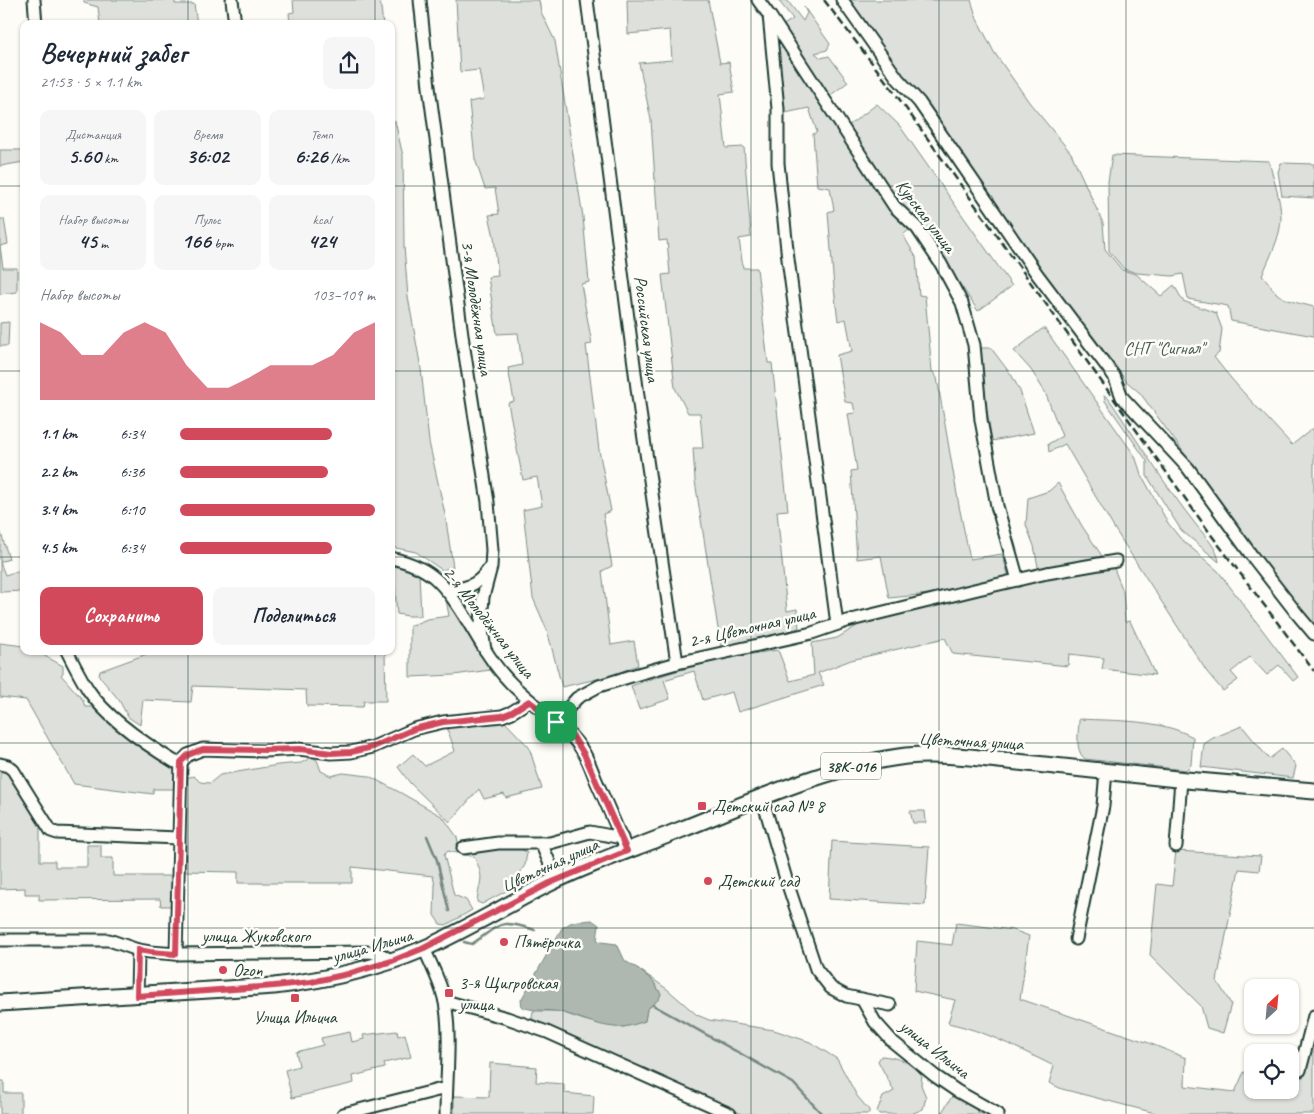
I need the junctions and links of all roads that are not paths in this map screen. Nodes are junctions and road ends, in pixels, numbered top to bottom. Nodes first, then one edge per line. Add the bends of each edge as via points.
1 (34, 0) edge
2 (232, 0) edge
3 (420, 0) edge
4 (586, 0) edge
5 (758, 0) edge
6 (842, 0) edge
7 (769, 15) junction
8 (36, 20) edge
9 (234, 20) edge
10 (395, 559) edge
11 (1116, 562) dead end
12 (490, 567) junction
13 (1018, 580) junction
14 (446, 590) junction
15 (837, 624) junction
16 (1314, 634) edge
17 (485, 650) junction
18 (69, 655) edge
19 (676, 663) junction
20 (529, 701) junction
21 (556, 722) junction
22 (181, 762) junction
23 (0, 764) edge
24 (1106, 771) junction
25 (1181, 780) junction
26 (1314, 791) edge
27 (762, 797) junction
28 (178, 838) junction
29 (541, 843) junction
30 (624, 844) junction
31 (1176, 846) dead end
32 (463, 848) dead end
33 (557, 880) junction
34 (1076, 939) dead end
35 (0, 940) edge
36 (424, 948) junction
37 (138, 950) junction
38 (176, 954) junction
39 (392, 961) junction
40 (137, 996) junction
41 (862, 999) junction
42 (444, 1001) junction
43 (0, 1003) edge
44 (890, 1005) dead end
45 (1314, 1016) edge
46 (1300, 1070) dead end
47 (446, 1088) junction
48 (343, 1114) edge
49 (446, 1114) edge
50 (730, 1114) edge
51 (998, 1114) edge

1 - 8 street
2 - 9 street
3 - 12 street, 3-я Молодёжная улица via 463,342 488,502 492,550
4 - 19 street, Российская улица
5 - 7 street, Курская улица
6 - 16 street via 898,79 919,102 1037,274 1114,376 1122,397 1188,468
7 - 13 street, Курская улица via 894,206 917,228 962,303 974,345 981,420 997,506
7 - 15 street via 778,109 778,163 788,259
10 - 14 street, 2-я Молодёжная улица via 426,571
11 - 13 street, 2-я Цветочная улица
12 - 14 street via 482,580 462,589
12 - 17 street, 3-я Молодёжная улица via 481,624
13 - 15 street, 2-я Цветочная улица
14 - 17 street, 2-я Молодёжная улица
15 - 19 street, 2-я Цветочная улица via 812,634
17 - 20 street, 2-я Молодёжная улица
18 - 22 street via 90,693 128,730 175,762
19 - 21 street, 2-я Цветочная улица via 599,686 577,698
20 - 21 street, 2-я Молодёжная улица
20 - 22 street, 2-я Молодёжная улица via 502,716 443,722 351,752 203,749
21 - 30 street via 572,735 584,754
22 - 28 street
23 - 28 street via 13,770 51,831 57,834
24 - 25 main road, Цветочная улица / 38К-016
24 - 27 main road, Цветочная улица / 38К-016 via 970,757 907,756 849,767
24 - 34 street via 1104,806
25 - 26 main road, Цветочная улица / 38К-016
25 - 31 street
27 - 30 main road, Цветочная улица / 38К-016
27 - 41 street, улица Ильича via 816,969 831,988 846,996
28 - 38 street
29 - 30 street via 590,832
29 - 32 street via 498,843
29 - 33 street
30 - 33 main road, Цветочная улица / 38К-016
33 - 36 main road, Цветочная улица / 38К-016
35 - 37 street, улица Жуковского via 109,940
36 - 39 main road, улица Ильича
36 - 42 street, улица Ильича
37 - 38 street, улица Жуковского
37 - 40 street
38 - 39 street, улица Жуковского via 370,952
39 - 40 main road, улица Ильича via 311,982
40 - 43 main road, улица Ильича
41 - 44 street, улица Ильича
41 - 51 street, улица Ильича via 875,1022 893,1042 956,1091
42 - 47 street
42 - 50 street via 547,1032
45 - 46 street
47 - 48 street
47 - 49 street

